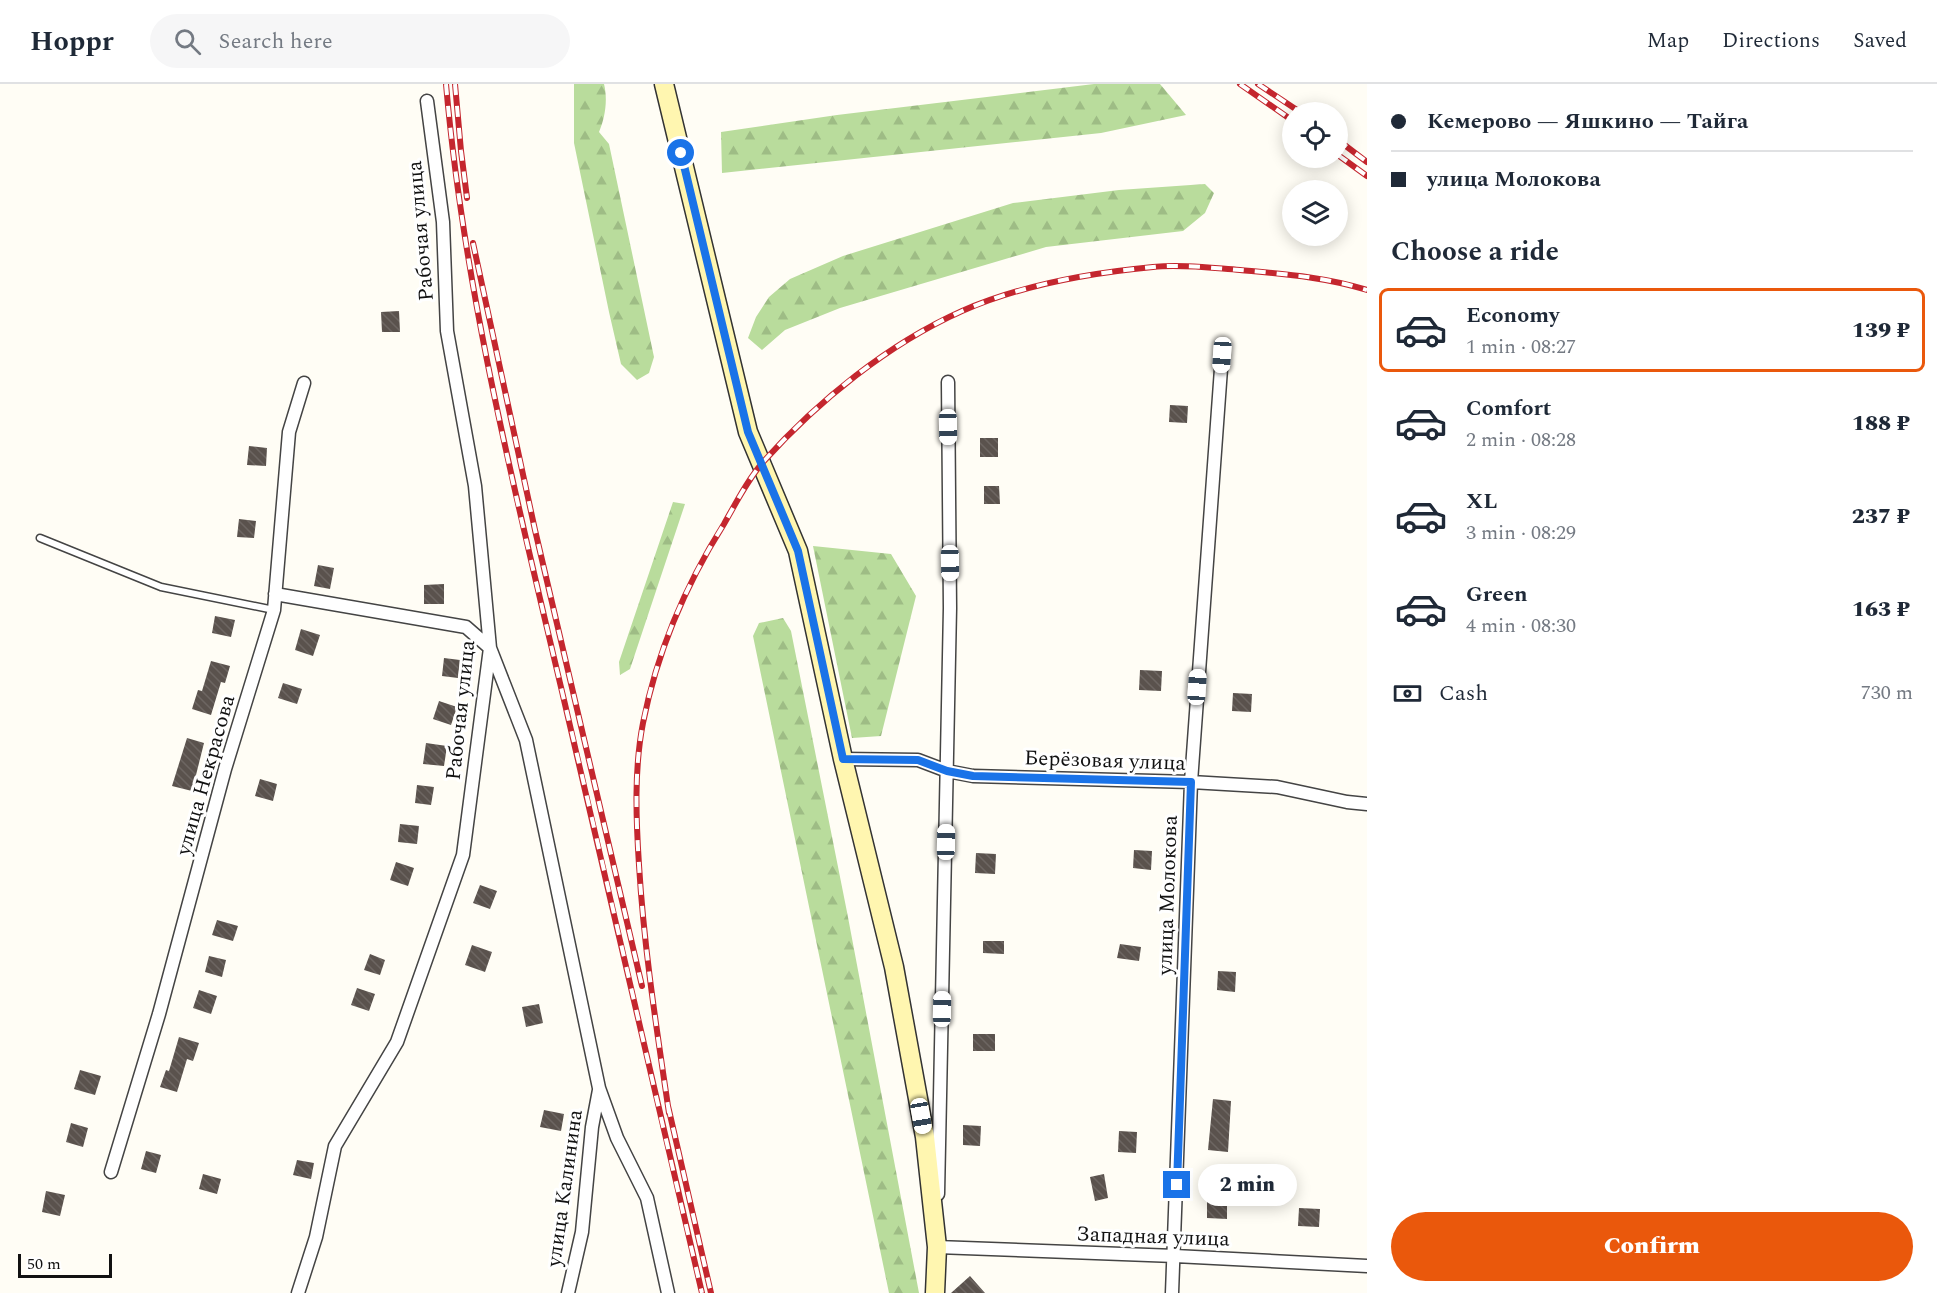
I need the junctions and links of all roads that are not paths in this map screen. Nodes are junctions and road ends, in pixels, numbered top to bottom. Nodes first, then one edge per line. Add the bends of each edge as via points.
1 (664, 84) edge
2 (427, 101) dead end
3 (1222, 355) dead end
4 (948, 382) dead end
5 (304, 383) dead end
6 (40, 538) dead end
7 (275, 594) junction
8 (274, 610) junction
9 (490, 648) junction
10 (843, 759) junction
11 (947, 771) junction
12 (1191, 782) junction
13 (1367, 804) edge
14 (599, 1088) junction
15 (111, 1172) dead end
16 (937, 1247) junction
17 (1175, 1256) junction
18 (1367, 1266) edge
19 (298, 1293) edge
20 (568, 1293) edge
21 (668, 1293) edge
22 (935, 1293) edge
23 (1172, 1293) edge

1 - 10 main road via 748,432 798,551
2 - 9 street, Рабочая улица via 443,222 447,331 475,486
3 - 12 street, улица Молокова
4 - 11 street
5 - 7 street, улица Некрасова via 289,432
6 - 8 lane via 161,586
7 - 8 street, улица Некрасова
7 - 9 street via 466,627
8 - 15 street, улица Некрасова
9 - 14 street via 526,740
9 - 19 street, Рабочая улица via 464,855 397,1042 335,1146 316,1237
10 - 11 street, Берёзовая улица via 918,760
10 - 16 main road via 894,967 925,1137
11 - 12 street, Берёзовая улица via 973,776
11 - 16 street
12 - 13 street, Берёзовая улица via 1277,788
12 - 17 street, улица Молокова
14 - 20 street, улица Калинина via 582,1232
14 - 21 street via 617,1138 647,1198
16 - 17 street, Западная улица
16 - 22 main road
17 - 18 street, Западная улица
17 - 23 street, улица Молокова

